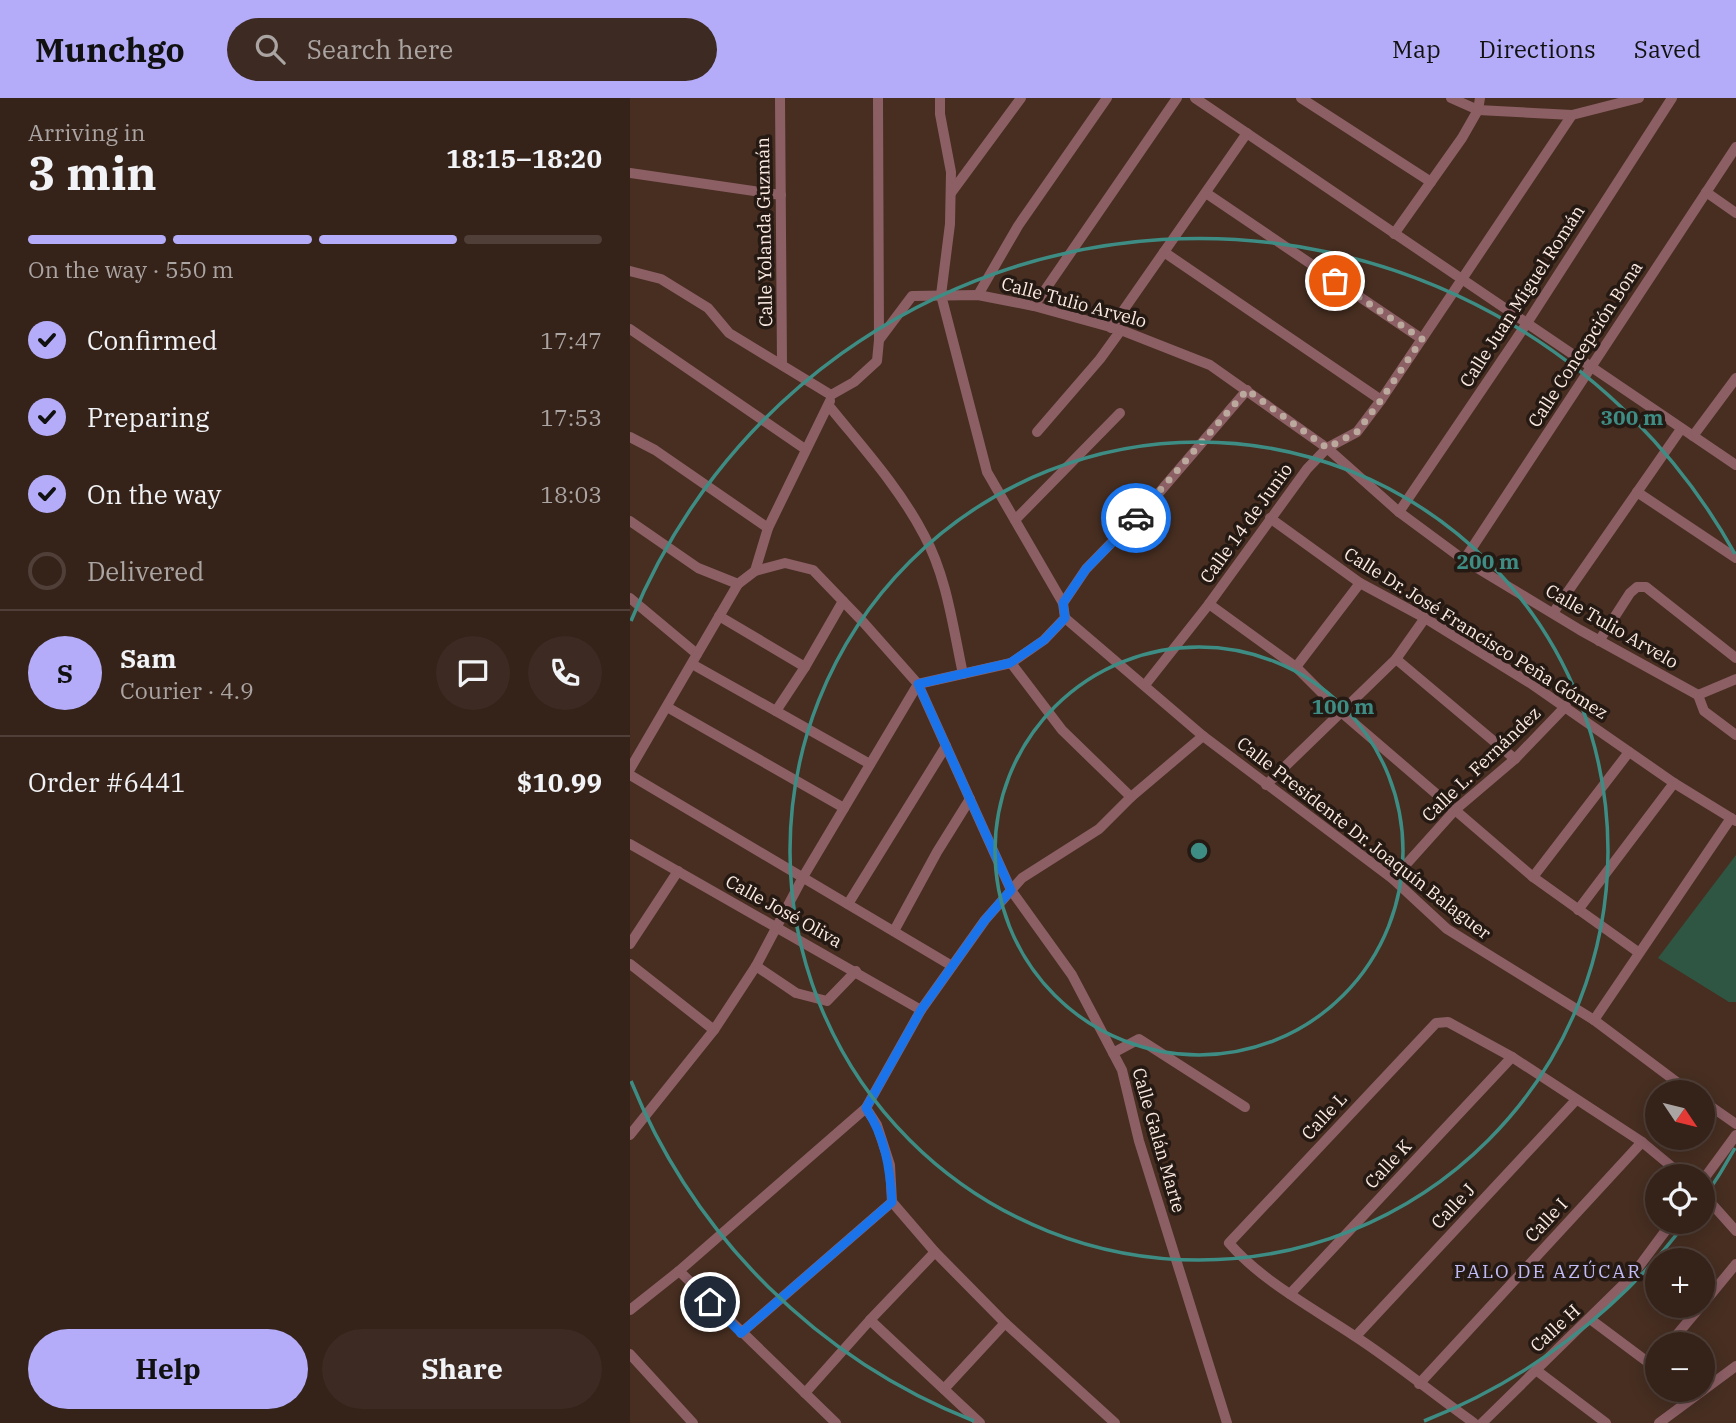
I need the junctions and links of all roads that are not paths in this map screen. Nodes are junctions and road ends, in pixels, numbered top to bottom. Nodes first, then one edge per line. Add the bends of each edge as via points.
1 (780, 98) edge
2 (878, 98) edge
3 (940, 98) edge
4 (951, 98) edge
5 (1021, 98) edge
6 (1107, 98) edge
7 (1177, 98) edge
8 (1195, 98) edge
9 (1301, 98) edge
10 (1451, 98) edge
11 (1480, 98) edge
12 (1639, 98) edge
13 (1672, 98) edge
14 (1478, 110) junction
15 (940, 114) junction
16 (1572, 115) junction
17 (1247, 133) junction
18 (1736, 147) edge
19 (630, 173) edge
20 (1431, 182) junction
21 (1706, 192) junction
22 (951, 193) junction
23 (1206, 193) junction
24 (781, 195) junction
25 (1736, 213) edge
26 (1394, 234) junction
27 (1164, 252) junction
28 (630, 271) edge
29 (1463, 281) junction
30 (941, 295) junction
31 (978, 295) junction
32 (1034, 306) junction
33 (1527, 323) junction
34 (1116, 329) junction
35 (630, 330) edge
36 (1422, 339) junction
37 (879, 340) junction
38 (782, 365) junction
39 (1591, 368) junction
40 (1736, 378) edge
41 (1247, 390) junction
42 (1381, 400) junction
43 (830, 401) junction
44 (1120, 413) dead end
45 (1681, 429) junction
46 (1037, 432) dead end
47 (1693, 436) junction
48 (630, 437) edge
49 (1327, 448) junction
50 (805, 449) junction
51 (1736, 465) edge
52 (1637, 492) junction
53 (1399, 512) junction
54 (1270, 518) junction
55 (1015, 520) junction
56 (630, 521) edge
57 (768, 528) junction
58 (1736, 558) edge
59 (1464, 560) junction
60 (755, 571) junction
61 (1360, 583) junction
62 (738, 584) junction
63 (630, 598) edge
64 (843, 601) junction
65 (1063, 603) junction
66 (1209, 604) junction
67 (1553, 613) junction
68 (719, 616) junction
69 (1065, 618) junction
70 (1425, 618) junction
71 (1599, 641) junction
72 (1736, 658) edge
73 (694, 659) junction
74 (1396, 659) junction
75 (1010, 663) junction
76 (805, 667) junction
77 (1296, 667) junction
78 (962, 674) junction
79 (1736, 679) edge
80 (918, 684) junction
81 (1146, 685) junction
82 (1698, 695) junction
83 (1566, 706) junction
84 (667, 707) junction
85 (776, 711) junction
86 (1341, 712) junction
87 (1736, 735) edge
88 (1203, 736) junction
89 (946, 746) junction
90 (1629, 752) junction
91 (1516, 759) junction
92 (870, 764) junction
93 (630, 769) edge
94 (630, 775) edge
95 (1674, 782) junction
96 (1266, 785) junction
97 (1131, 797) junction
98 (970, 799) junction
99 (844, 808) junction
100 (1455, 810) junction
101 (1734, 819) edge
102 (630, 844) edge
103 (678, 871) junction
104 (803, 877) junction
105 (1533, 877) junction
106 (1393, 879) junction
107 (1011, 890) junction
108 (848, 904) junction
109 (1578, 909) junction
110 (776, 927) junction
111 (894, 931) junction
112 (630, 944) edge
113 (1638, 952) junction
114 (630, 964) edge
115 (756, 965) junction
116 (952, 965) junction
117 (856, 971) junction
118 (921, 1010) junction
119 (1594, 1020) junction
120 (714, 1030) junction
121 (1113, 1053) junction
122 (1512, 1057) junction
123 (1674, 1080) edge
124 (1576, 1100) junction
125 (1245, 1107) dead end
126 (866, 1108) junction
127 (1715, 1109) edge
128 (1736, 1124) edge
129 (630, 1135) edge
130 (1736, 1135) edge
131 (1643, 1142) junction
132 (1670, 1164) edge
133 (1715, 1164) edge
134 (892, 1202) junction
135 (1715, 1207) edge
136 (1736, 1231) edge
137 (1663, 1234) edge
138 (935, 1252) junction
139 (1736, 1264) edge
140 (679, 1271) junction
141 (1715, 1289) edge
142 (1290, 1294) junction
143 (630, 1310) edge
144 (1691, 1318) edge
145 (1590, 1319) junction
146 (870, 1320) junction
147 (1005, 1323) junction
148 (1679, 1332) edge
149 (741, 1333) junction
150 (1356, 1336) junction
151 (630, 1354) edge
152 (1645, 1357) edge
153 (1736, 1366) edge
154 (1536, 1370) junction
155 (1715, 1379) edge
156 (1419, 1384) junction
157 (944, 1388) junction
158 (805, 1393) junction
159 (1682, 1402) edge
160 (693, 1423) edge
161 (836, 1423) edge
162 (980, 1423) edge
163 (1115, 1423) edge
164 (1227, 1423) edge
165 (1474, 1423) edge
166 (1482, 1423) edge
167 (1606, 1423) edge
168 (1658, 1423) edge

1 - 24 street, Calle Yolanda Guzmán
2 - 37 street
3 - 15 street
4 - 15 street
5 - 22 street
6 - 31 street via 1018,226
7 - 32 street
8 - 17 street
9 - 20 street
10 - 14 street
11 - 14 street
12 - 16 street
13 - 33 street, Calle Juan Miguel Román
14 - 16 street
14 - 20 street
15 - 22 street
16 - 29 street, Calle 14 de Junio
17 - 23 street
17 - 26 street
18 - 21 street, Calle Concepción Bona
19 - 24 street
20 - 26 street
21 - 25 street
21 - 39 street, Calle Concepción Bona
22 - 30 street
23 - 27 street
23 - 36 street
24 - 38 street, Calle Yolanda Guzmán
26 - 29 street
27 - 34 street
27 - 42 street
28 - 38 street via 661,279 708,308 729,333
29 - 33 street
29 - 36 street, Calle 14 de Junio
30 - 31 street, Calle Tulio Arvelo
30 - 37 street, Calle Tulio Arvelo via 912,296
30 - 55 street via 987,472
31 - 32 street, Calle Tulio Arvelo
32 - 34 street, Calle Tulio Arvelo
33 - 39 street
33 - 53 street, Calle Juan Miguel Román
34 - 41 street, Calle Tulio Arvelo via 1210,365
34 - 46 street via 1100,359
35 - 50 street
36 - 42 street, Calle 14 de Junio
37 - 43 street, Calle Tulio Arvelo via 877,361
38 - 43 street
39 - 45 street
39 - 59 street, Calle Concepción Bona
40 - 47 street
41 - 49 street, Calle Tulio Arvelo
41 - 65 street via 1152,501 1086,569
42 - 49 street, Calle 14 de Junio via 1357,432
43 - 50 street, Calle Tulio Arvelo
43 - 78 street via 926,537 945,590
44 - 55 street
45 - 47 street
45 - 52 street
47 - 51 street
48 - 57 street
49 - 53 street, Calle Tulio Arvelo
49 - 54 street, Calle 14 de Junio
50 - 57 street, Calle Tulio Arvelo
52 - 58 street
52 - 67 street
53 - 59 street, Calle Tulio Arvelo
54 - 61 street, Calle Dr. José Francisco Peña Gómez
54 - 66 street, Calle 14 de Junio
55 - 65 street
56 - 62 street via 698,568
57 - 60 street, Calle Tulio Arvelo
59 - 67 street, Calle Tulio Arvelo
60 - 62 street, Calle Galán Marte
60 - 64 street, Calle Galán Marte via 785,563 813,570
61 - 70 street, Calle Dr. José Francisco Peña Gómez
61 - 77 street
62 - 68 street
63 - 73 street
64 - 76 street
64 - 80 street, Calle Galán Marte
65 - 69 street
66 - 77 street
66 - 81 street, Calle 14 de Junio
67 - 71 street, Calle Tulio Arvelo
68 - 73 street
68 - 76 street
69 - 75 street via 1044,640
69 - 81 street, Calle Presidente Dr. Joaquín Balaguer
70 - 74 street
70 - 83 street, Calle Dr. José Francisco Peña Gómez
71 - 72 street via 1630,593 1646,587
71 - 82 street, Calle Tulio Arvelo
73 - 84 street
73 - 85 street
74 - 86 street
74 - 91 street
75 - 78 street
75 - 97 street via 1062,730
76 - 85 street
77 - 86 street
78 - 80 street
79 - 82 street
80 - 89 street, Calle Galán Marte
80 - 92 street
81 - 88 street, Calle Presidente Dr. Joaquín Balaguer
82 - 87 street via 1704,711
83 - 90 street, Calle Dr. José Francisco Peña Gómez
83 - 91 street, Calle L. Fernández
84 - 93 street
84 - 99 street
85 - 92 street
86 - 96 street
86 - 100 street
88 - 96 street, Calle Presidente Dr. Joaquín Balaguer
88 - 97 street
89 - 98 street, Calle Galán Marte
89 - 108 street
90 - 95 street, Calle Dr. José Francisco Peña Gómez
90 - 105 street
91 - 100 street, Calle L. Fernández
92 - 99 street
94 - 104 street
95 - 101 street, Calle Dr. José Francisco Peña Gómez
95 - 109 street
96 - 106 street, Calle Presidente Dr. Joaquín Balaguer
97 - 107 street via 1099,829 1022,877
98 - 107 street, Calle Galán Marte
98 - 111 street
99 - 104 street
100 - 105 street
100 - 106 street, Calle L. Fernández
101 - 113 street
102 - 103 street, Calle José Oliva
103 - 110 street, Calle José Oliva
103 - 112 street
104 - 108 street
104 - 110 street
105 - 109 street
106 - 119 street, Calle Presidente Dr. Joaquín Balaguer via 1447,929
107 - 116 street
107 - 121 street, Calle Galán Marte via 1072,975
108 - 111 street
109 - 113 street
110 - 115 street
110 - 117 street, Calle José Oliva
111 - 116 street
113 - 119 street
114 - 120 street
115 - 117 street via 796,993 827,1001
115 - 120 street
116 - 118 street
117 - 118 street, Calle José Oliva
118 - 126 street
119 - 123 street, Calle Presidente Dr. Joaquín Balaguer
120 - 129 street
121 - 125 street via 1139,1039
121 - 164 street, Calle Galán Marte via 1122,1070 1139,1141
122 - 124 street
122 - 142 street, Calle K
122 - 142 street, Calle L via 1448,1022 1436,1023 1229,1242
124 - 131 street
124 - 150 street, Calle J
126 - 134 street via 877,1125 890,1165
126 - 140 street
127 - 128 street
130 - 133 street
131 - 132 street
131 - 156 street, Calle I
134 - 138 street
134 - 149 street
135 - 136 street
137 - 145 street, Calle H via 1632,1276
138 - 146 street
138 - 147 street
139 - 141 street
140 - 143 street
140 - 149 street
142 - 150 street
144 - 148 street
145 - 152 street
145 - 154 street, Calle H
146 - 157 street
146 - 158 street
147 - 157 street
147 - 163 street
149 - 158 street
150 - 156 street
151 - 160 street
153 - 155 street
154 - 166 street, Calle H
154 - 167 street
156 - 165 street
157 - 162 street
158 - 161 street
159 - 168 street

